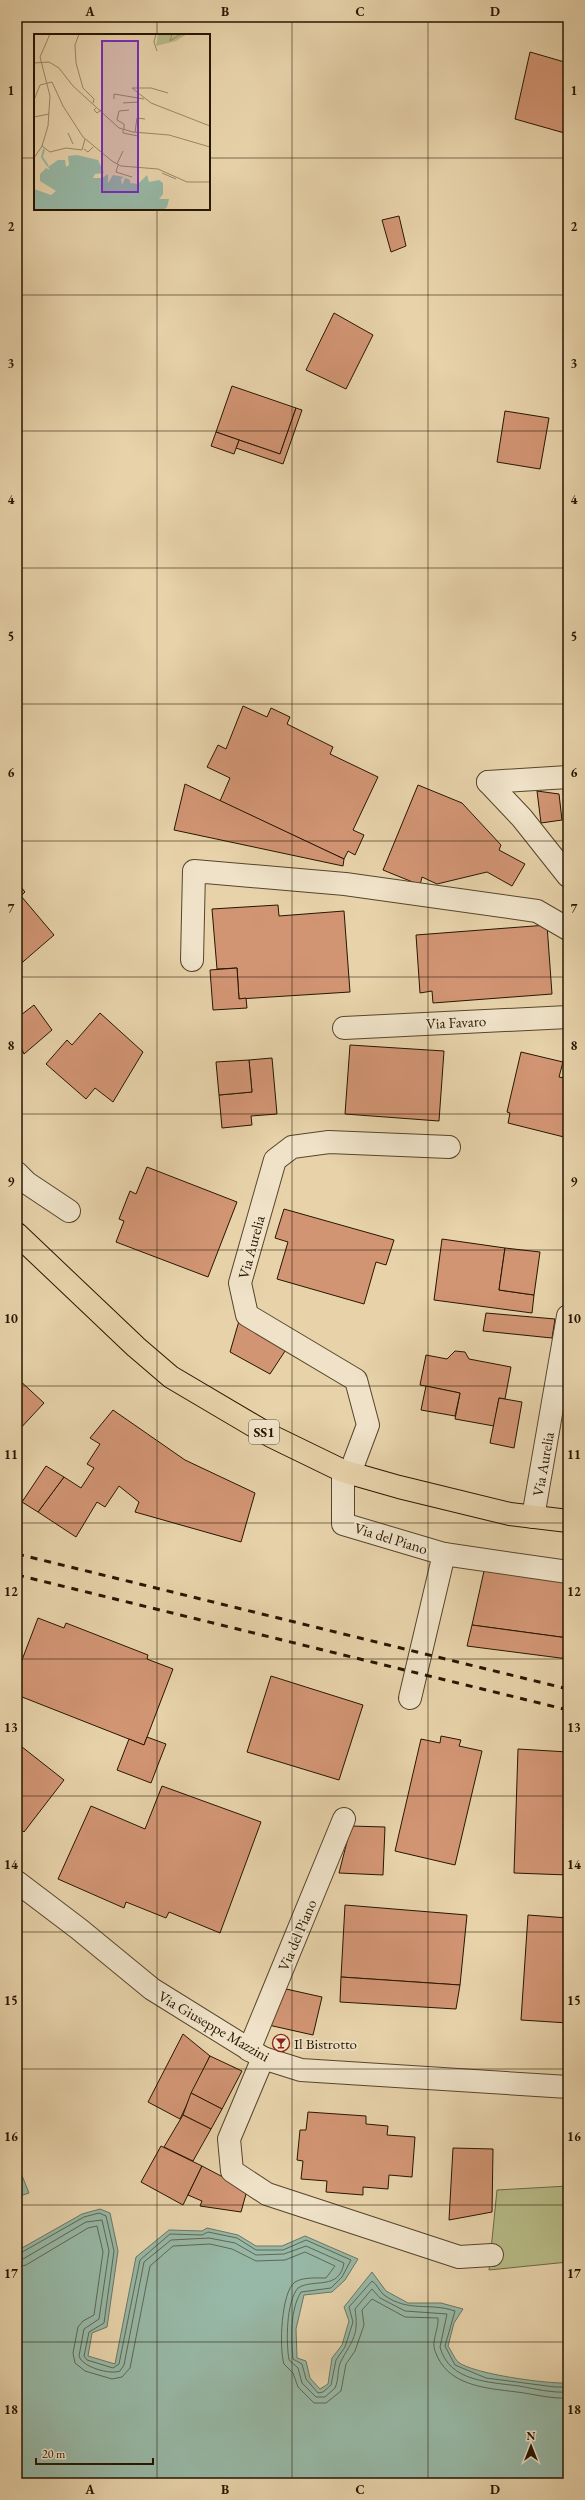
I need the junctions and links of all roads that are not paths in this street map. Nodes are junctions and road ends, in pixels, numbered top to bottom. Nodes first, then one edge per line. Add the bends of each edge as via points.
1 (568, 777) edge
2 (568, 876) edge
3 (568, 929) edge
4 (192, 960) dead end
5 (568, 1017) edge
6 (344, 1028) dead end
7 (449, 1147) dead end
8 (17, 1173) edge
9 (69, 1211) dead end
10 (17, 1234) edge
11 (568, 1316) edge
12 (347, 1472) junction
13 (533, 1517) junction
14 (568, 1521) edge
15 (444, 1554) junction
16 (568, 1572) edge
17 (410, 1698) dead end
18 (344, 1819) dead end
19 (17, 1882) edge
20 (256, 2054) junction
21 (568, 2087) edge
22 (492, 2255) dead end

1 - 2 street via 488,782 522,818
3 - 4 street via 537,911 345,884 194,871
5 - 6 street, Via Favaro
7 - 12 street, Via Aurelia via 329,1142 292,1147 275,1160 240,1283 247,1315 356,1380 368,1425
8 - 9 street via 27,1183
10 - 12 main road, Via Aurelia / SS1 via 171,1377 271,1436
11 - 13 street, Via Aurelia
12 - 13 main road, Via Aurelia / SS1 via 406,1489 510,1514
12 - 15 street, Via del Piano via 343,1524
13 - 14 main road, Via Aurelia / SS1
15 - 16 street, Via del Piano
15 - 17 street, Via del Piano
18 - 20 street, Via del Piano
19 - 20 street, Via Giuseppe Mazzini via 152,1989
20 - 21 street, Via Giuseppe Mazzini via 301,2070
20 - 22 street, Via del Piano via 229,2139 232,2171 267,2194 459,2257

